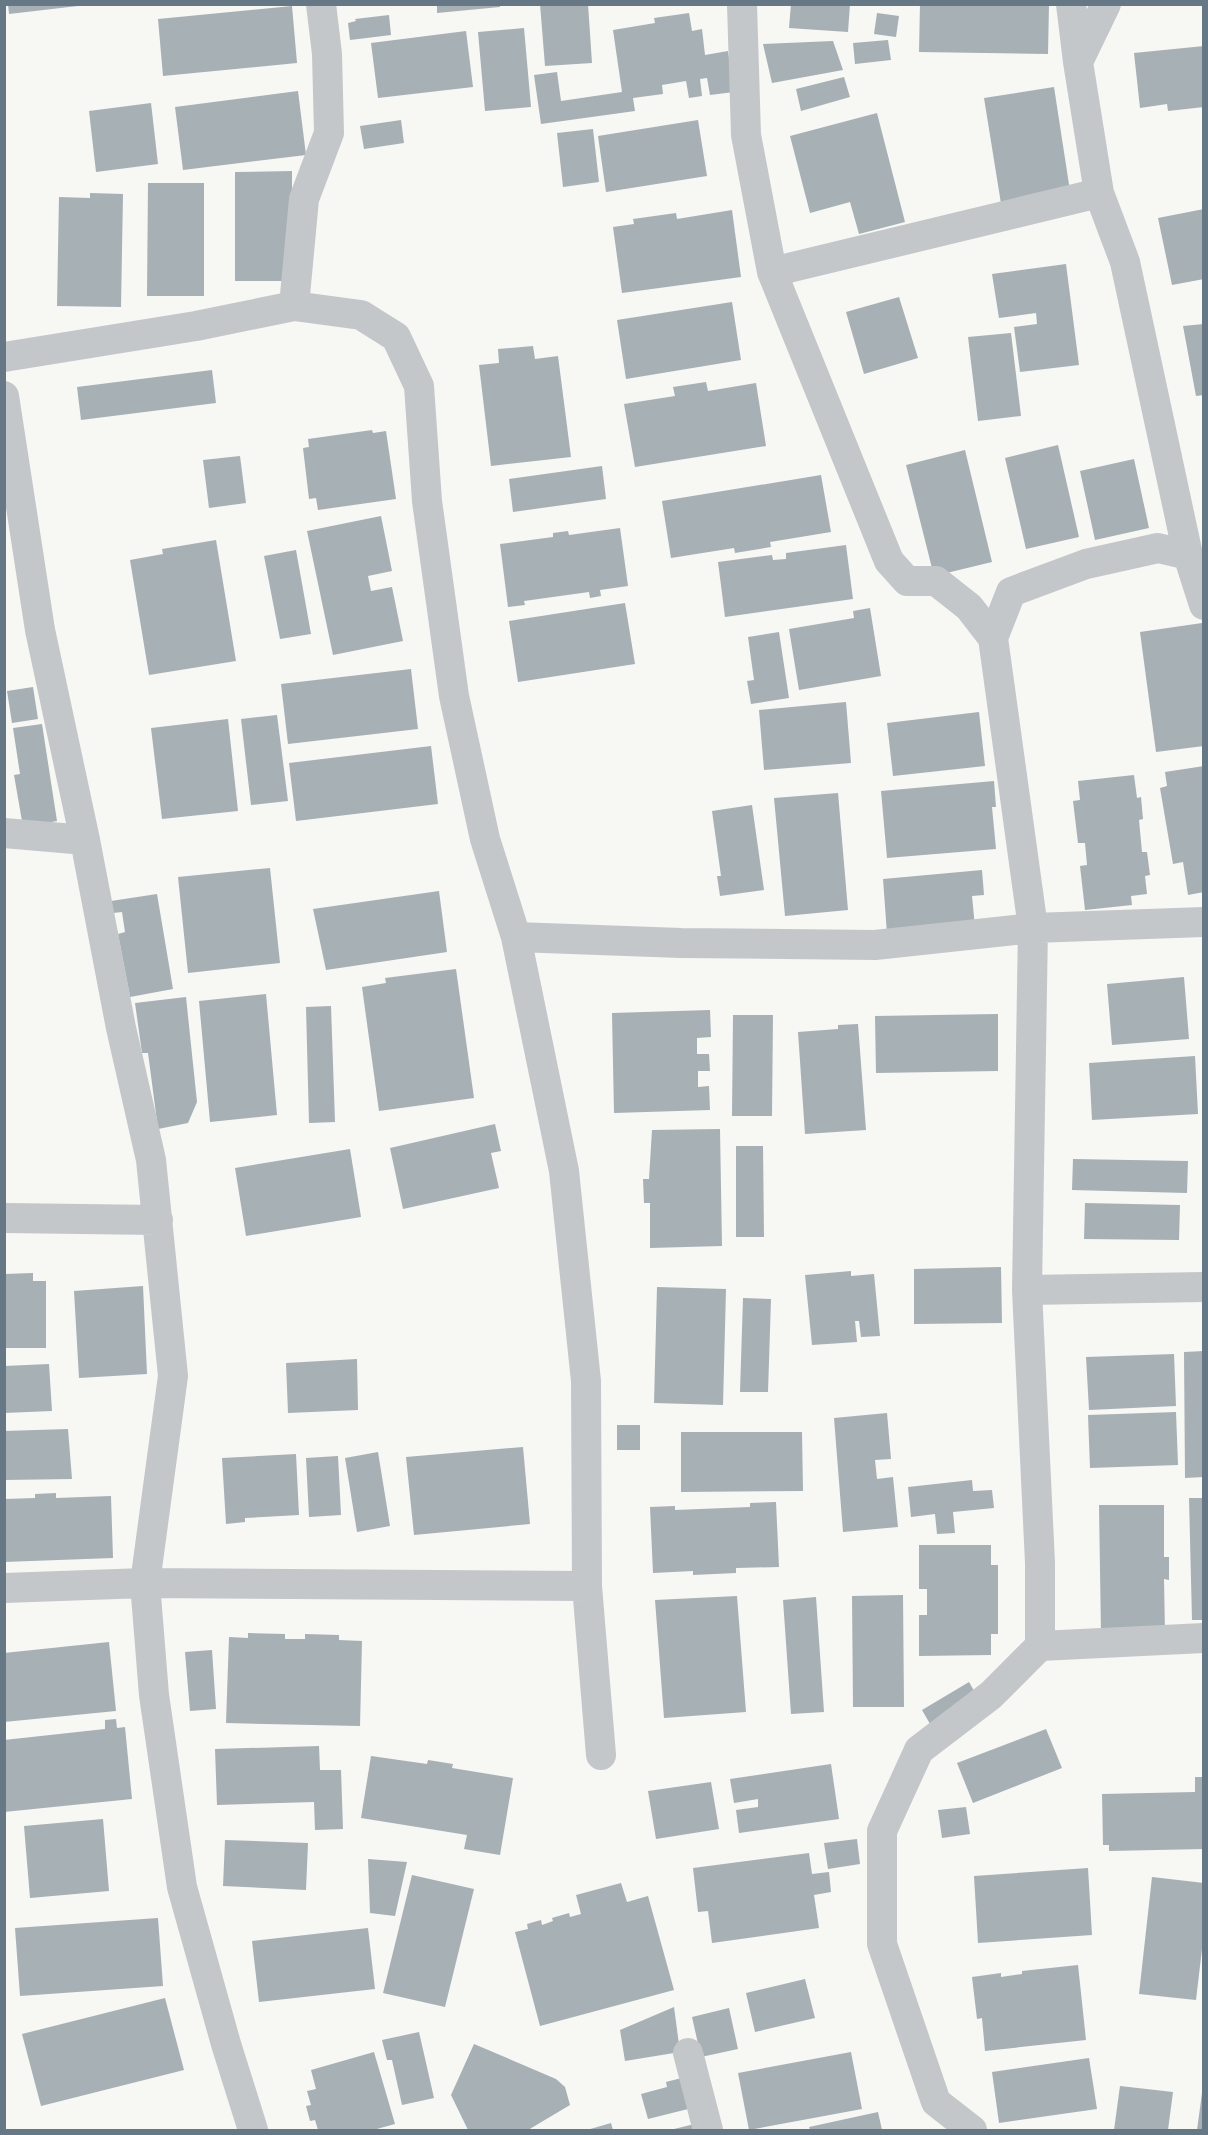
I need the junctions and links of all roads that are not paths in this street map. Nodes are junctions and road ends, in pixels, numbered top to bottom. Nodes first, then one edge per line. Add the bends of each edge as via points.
1 (321, 4) edge
2 (742, 4) edge
3 (1071, 4) edge
4 (1106, 4) edge
5 (1078, 62) junction
6 (1099, 193) junction
7 (772, 272) junction
8 (294, 306) junction
9 (4, 357) edge
10 (4, 396) edge
11 (8, 438) edge
12 (1188, 555) junction
13 (1203, 605) edge
14 (993, 638) junction
15 (4, 833) edge
16 (85, 840) junction
17 (1203, 922) edge
18 (1033, 928) junction
19 (516, 938) junction
20 (4, 1218) edge
21 (158, 1220) junction
22 (1203, 1287) edge
23 (1027, 1290) junction
24 (145, 1583) junction
25 (587, 1586) junction
26 (4, 1588) edge
27 (1203, 1638) edge
28 (1040, 1646) junction
29 (601, 1755) dead end
30 (688, 2053) dead end
31 (253, 2130) edge
32 (708, 2130) edge
33 (972, 2130) edge

1 - 8 street via 329,133 304,200
2 - 7 street via 746,135
3 - 5 street
4 - 5 street
5 - 6 street
6 - 7 street
6 - 12 street via 1125,262
7 - 14 street via 889,561 907,581 936,580 969,607
8 - 9 street
8 - 19 street via 361,315 396,337 419,386 427,501 454,696 485,839
10 - 11 street
11 - 16 street via 40,630
12 - 13 street
12 - 14 street via 1158,548 1086,564 1011,592
14 - 18 street
15 - 16 street
16 - 21 street via 151,1160
17 - 18 street
18 - 19 street via 875,945
18 - 23 street
19 - 25 street via 564,1171 586,1381
20 - 21 street
21 - 24 street via 173,1376
22 - 23 street
23 - 28 street via 1040,1563
24 - 25 street
24 - 26 street
24 - 31 street via 154,1695 182,1887
25 - 29 street
27 - 28 street
28 - 33 street via 991,1695 919,1750 882,1831 882,1944 936,2102
30 - 32 street

